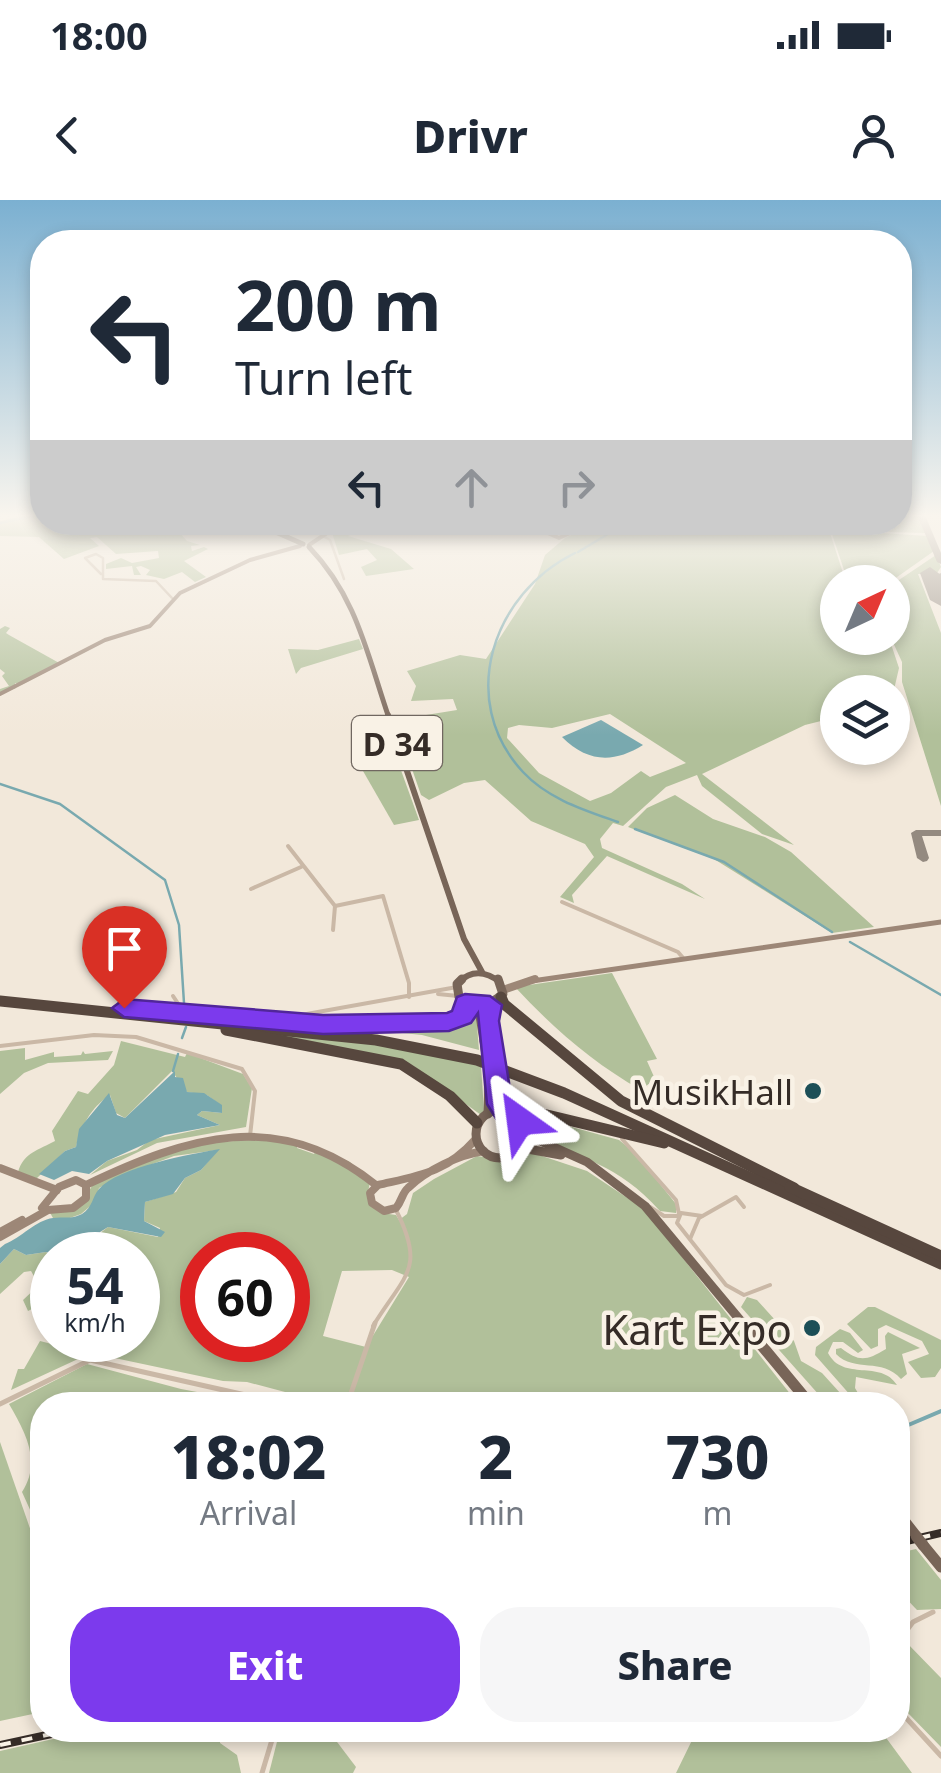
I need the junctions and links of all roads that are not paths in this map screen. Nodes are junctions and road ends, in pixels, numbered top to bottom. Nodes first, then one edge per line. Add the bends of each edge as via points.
1 (163, 588) edge
2 (191, 588) edge
3 (344, 588) edge
4 (172, 598) junction
5 (0, 694) edge
6 (288, 846) dead end
7 (303, 867) junction
8 (251, 890) dead end
9 (562, 902) dead end
10 (335, 906) junction
11 (941, 922) edge
12 (333, 930) dead end
13 (464, 939) junction
14 (684, 959) junction
15 (482, 972) junction
16 (468, 974) junction
17 (498, 978) junction
18 (530, 980) junction
19 (409, 983) junction
20 (502, 993) junction
21 (422, 995) junction
22 (173, 996) dead end
23 (410, 997) junction
24 (0, 998) edge
25 (463, 998) junction
26 (490, 1005) junction
27 (139, 1010) junction
28 (121, 1014) junction
29 (488, 1042) junction
30 (0, 1046) edge
31 (493, 1078) junction
32 (506, 1113) junction
33 (488, 1114) junction
34 (551, 1116) junction
35 (477, 1123) junction
36 (525, 1130) junction
37 (250, 1137) junction
38 (475, 1140) junction
39 (522, 1148) junction
40 (484, 1152) junction
41 (0, 1168) edge
42 (596, 1168) junction
43 (376, 1184) junction
44 (86, 1185) junction
45 (401, 1188) junction
46 (55, 1194) junction
47 (645, 1206) junction
48 (744, 1206) dead end
49 (59, 1207) junction
50 (826, 1208) junction
51 (395, 1209) junction
52 (678, 1215) junction
53 (694, 1218) junction
54 (683, 1229) junction
55 (691, 1229) junction
56 (0, 1235) edge
57 (690, 1239) junction
58 (941, 1254) edge
59 (941, 1264) edge
60 (770, 1285) dead end
61 (232, 1392) edge
62 (351, 1392) edge
63 (800, 1392) edge
64 (0, 1404) edge
65 (910, 1528) edge
66 (941, 1567) edge
67 (933, 1612) dead end
68 (910, 1626) edge
69 (910, 1722) edge
70 (271, 1742) edge
71 (941, 1756) edge
72 (262, 1773) edge

1 - 4 street
2 - 4 street
3 - 13 main road, D 34
4 - 5 street via 146,628 106,640
6 - 7 street
7 - 8 street
7 - 10 street
9 - 14 street
10 - 12 street
10 - 19 street via 383,896
11 - 14 street
13 - 15 main road, D 34
13 - 16 main road, D 34
14 - 18 street
15 - 16 main road
15 - 17 main road
16 - 25 main road
17 - 18 street
17 - 20 main road
18 - 20 street
19 - 21 street
19 - 23 street
20 - 26 main road
20 - 50 highway via 504,1004 621,1101
21 - 23 street
21 - 25 street
22 - 23 street via 186,1006 289,1016
24 - 27 highway
24 - 28 highway
25 - 26 main road
25 - 27 highway via 465,1013 454,1021 323,1024
25 - 29 main road via 480,1016
26 - 29 main road
27 - 50 highway via 377,1034 477,1054 602,1102
28 - 35 highway via 388,1060 425,1076
28 - 50 highway via 376,1040 477,1060
29 - 31 main road, bridge
30 - 37 street via 136,1036 242,1069 256,1090
31 - 32 main road
31 - 33 main road
32 - 33 main road
32 - 36 main road
33 - 35 main road
34 - 36 highway via 532,1115
34 - 50 highway via 668,1145
34 - 52 street via 629,1143 679,1205
35 - 38 main road
36 - 39 main road
36 - 42 main road
37 - 43 street via 326,1148
37 - 44 street via 177,1145
38 - 40 main road
38 - 45 street
39 - 40 main road via 504,1156
39 - 42 main road
40 - 45 street
41 - 46 street
42 - 47 main road
43 - 45 street via 390,1181
43 - 51 street via 374,1206
44 - 46 street via 72,1180
44 - 49 street via 80,1204
45 - 51 street
46 - 49 street
46 - 56 street
47 - 52 street
47 - 63 main road
48 - 53 street via 736,1197
49 - 56 street
50 - 58 highway
50 - 59 highway
51 - 62 street via 411,1236 412,1264 372,1328
52 - 53 street
52 - 54 street
53 - 55 street
54 - 55 street
54 - 57 street
55 - 57 street
57 - 60 street via 735,1292 748,1295
61 - 64 street via 90,1360
65 - 66 main road
67 - 68 street
69 - 71 street
70 - 72 street

